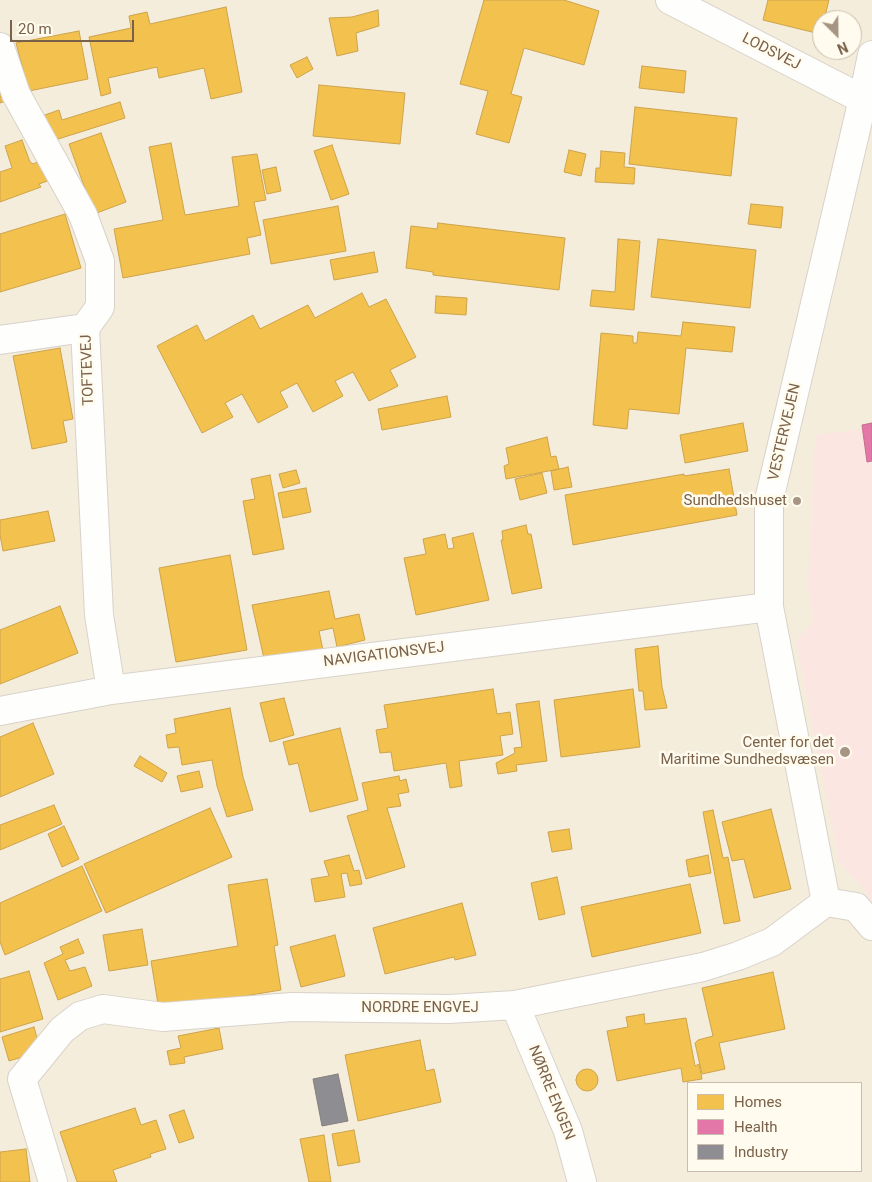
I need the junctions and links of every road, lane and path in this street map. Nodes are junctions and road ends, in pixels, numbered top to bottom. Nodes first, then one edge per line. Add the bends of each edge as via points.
1 (670, 0) edge
2 (0, 47) edge
3 (872, 55) edge
4 (868, 102) edge
5 (85, 328) junction
6 (0, 340) edge
7 (769, 607) junction
8 (111, 690) junction
9 (0, 711) edge
10 (826, 902) junction
11 (872, 926) edge
12 (515, 1005) junction
13 (11, 1079) edge
14 (53, 1182) edge
15 (582, 1182) edge

1 - 4 street, LODSVEJ
2 - 5 street, TOFTEVEJ via 16,94 83,215 100,261 100,307
3 - 4 street, VESTERVEJEN
4 - 7 street, VESTERVEJEN via 769,500
5 - 6 street
5 - 8 street, TOFTEVEJ via 99,615
7 - 8 street, NAVIGATIONSVEJ
7 - 10 street, VESTERVEJEN
8 - 9 street, NAVIGATIONSVEJ
10 - 11 street via 856,907
10 - 12 street, NORDRE ENGVEJ via 772,942 738,956 703,967
12 - 13 street, NORDRE ENGVEJ via 449,1009 292,1007 163,1017 103,1009 80,1016
12 - 15 street, NØRRE ENGEN via 568,1131
13 - 14 street

